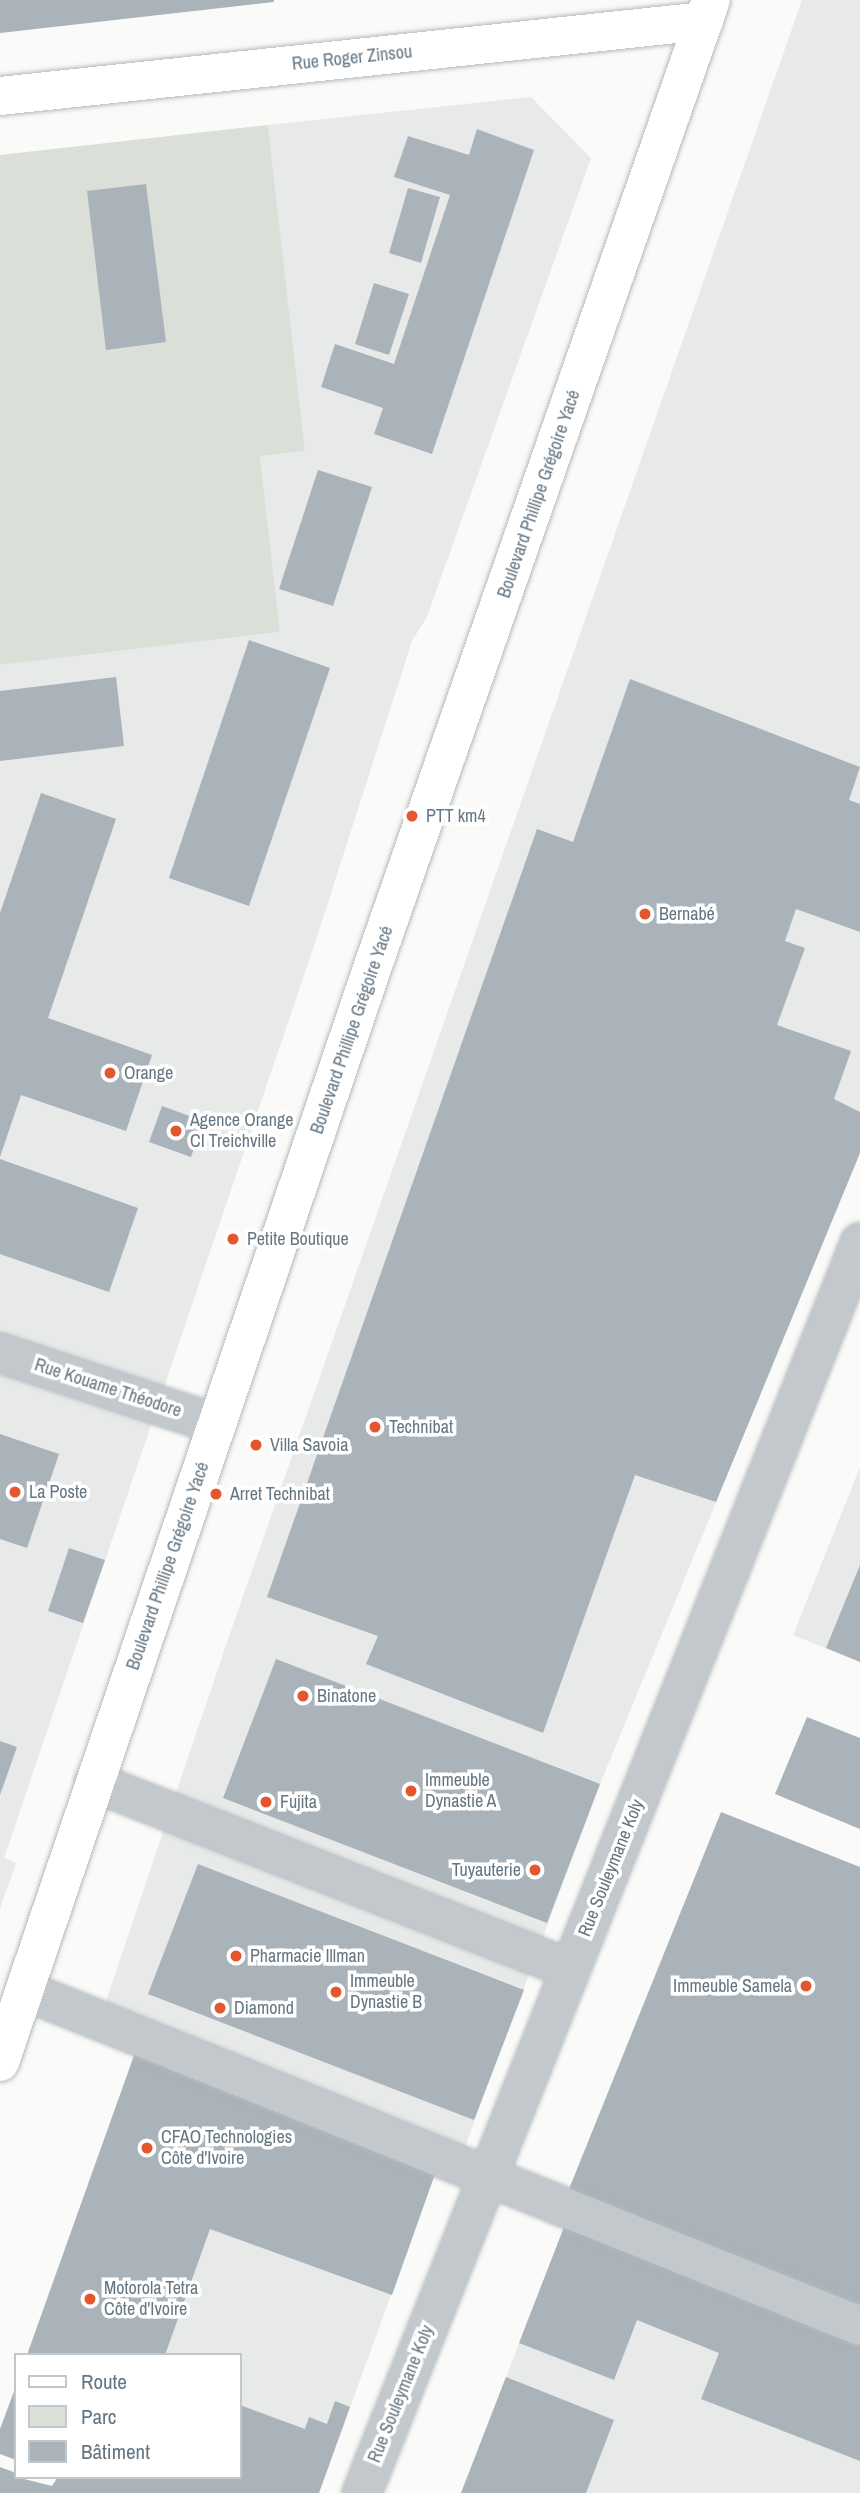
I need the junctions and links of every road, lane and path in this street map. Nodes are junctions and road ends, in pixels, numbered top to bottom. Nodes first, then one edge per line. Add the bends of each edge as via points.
1 (707, 10) edge
2 (0, 96) edge
3 (860, 1242) edge
4 (0, 1353) edge
5 (216, 1424) junction
6 (94, 1782) junction
7 (570, 1969) junction
8 (26, 1991) junction
9 (0, 2062) edge
10 (488, 2176) junction
11 (860, 2326) edge
12 (362, 2493) edge

1 - 2 main road, Rue Roger Zinsou
1 - 5 main road, Boulevard Phillipe Grégoire Yacé
3 - 7 street, Rue Souleymane Koly
4 - 5 street, Rue Kouame Théodore
5 - 6 main road, Boulevard Phillipe Grégoire Yacé
6 - 7 street
6 - 8 main road, Boulevard Phillipe Grégoire Yacé
7 - 10 street, Rue Souleymane Koly
8 - 9 main road, Boulevard Phillipe Grégoire Yacé
8 - 10 street
10 - 11 street
10 - 12 street, Rue Souleymane Koly

